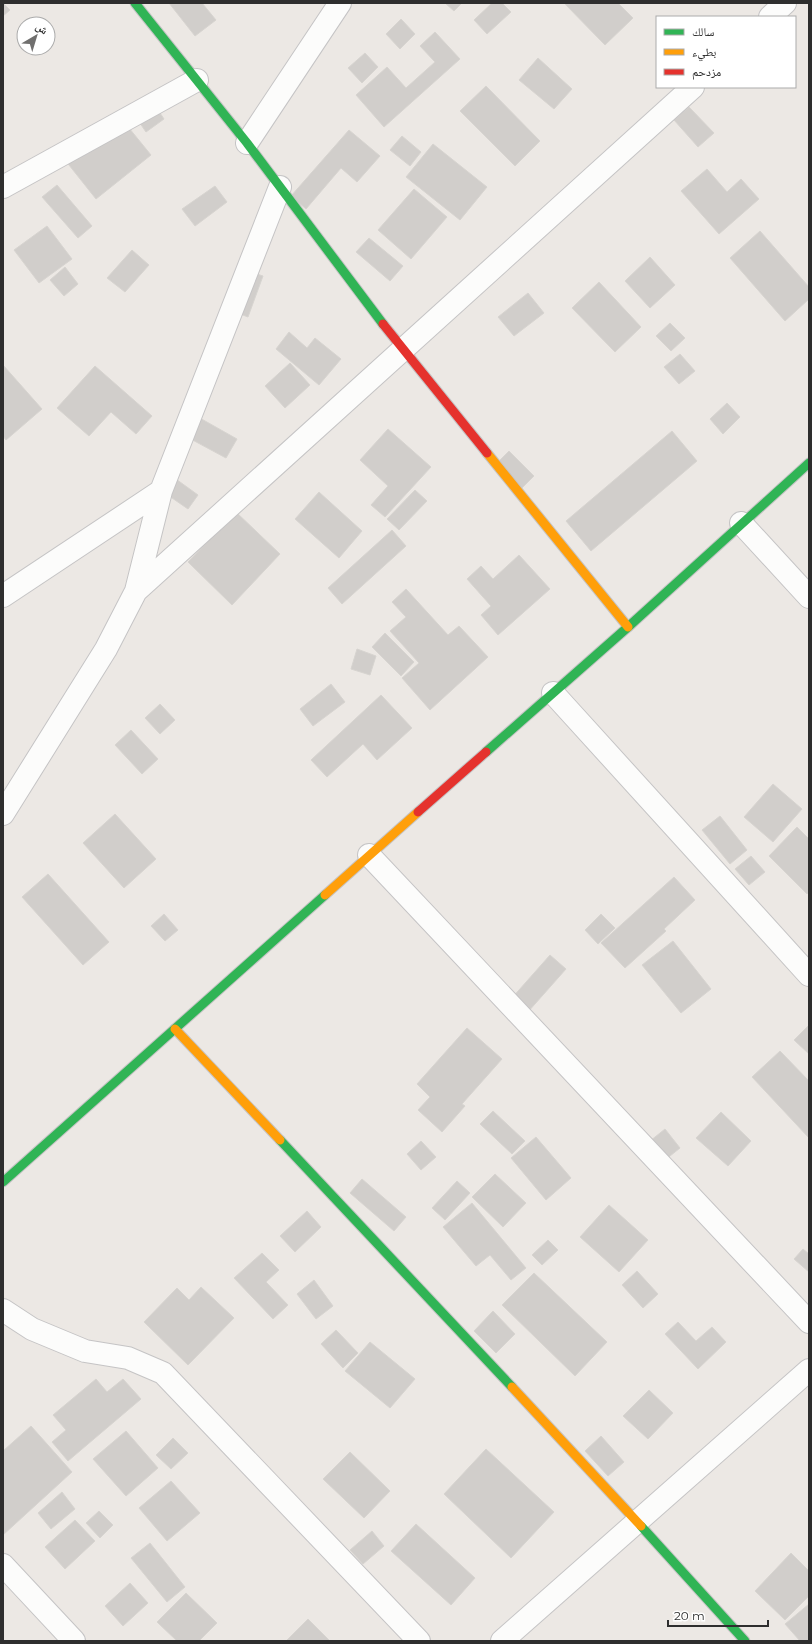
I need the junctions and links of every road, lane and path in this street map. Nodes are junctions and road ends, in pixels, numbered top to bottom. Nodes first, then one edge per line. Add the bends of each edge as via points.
1 (135, 3) edge
2 (340, 3) edge
3 (785, 3) edge
4 (771, 16) edge
5 (197, 80) junction
6 (691, 88) edge
7 (247, 143) junction
8 (3, 187) edge
9 (280, 187) junction
10 (403, 350) junction
11 (809, 463) edge
12 (161, 490) junction
13 (741, 523) junction
14 (136, 591) junction
15 (3, 596) edge
16 (809, 597) edge
17 (628, 627) junction
18 (553, 693) junction
19 (3, 814) edge
20 (369, 855) junction
21 (809, 975) edge
22 (175, 1029) junction
23 (3, 1182) edge
24 (3, 1310) edge
25 (809, 1322) edge
26 (809, 1370) edge
27 (637, 1522) junction
28 (3, 1565) edge
29 (74, 1641) edge
30 (419, 1641) edge
31 (502, 1641) edge
32 (745, 1641) edge

1 - 5 street
2 - 7 street
3 - 4 street
5 - 7 street
5 - 8 street
6 - 10 street
7 - 9 street
9 - 10 street
9 - 12 street
10 - 14 street
10 - 17 street
11 - 13 street
12 - 14 street
12 - 15 street
13 - 16 street
13 - 17 street
14 - 19 street via 106,649
17 - 18 street
18 - 20 street
18 - 21 street
20 - 22 street
20 - 25 street
22 - 23 street
22 - 27 street via 401,1267
24 - 30 street via 32,1329 85,1351 128,1358 163,1373
26 - 27 street
27 - 31 street
27 - 32 street
28 - 29 street

